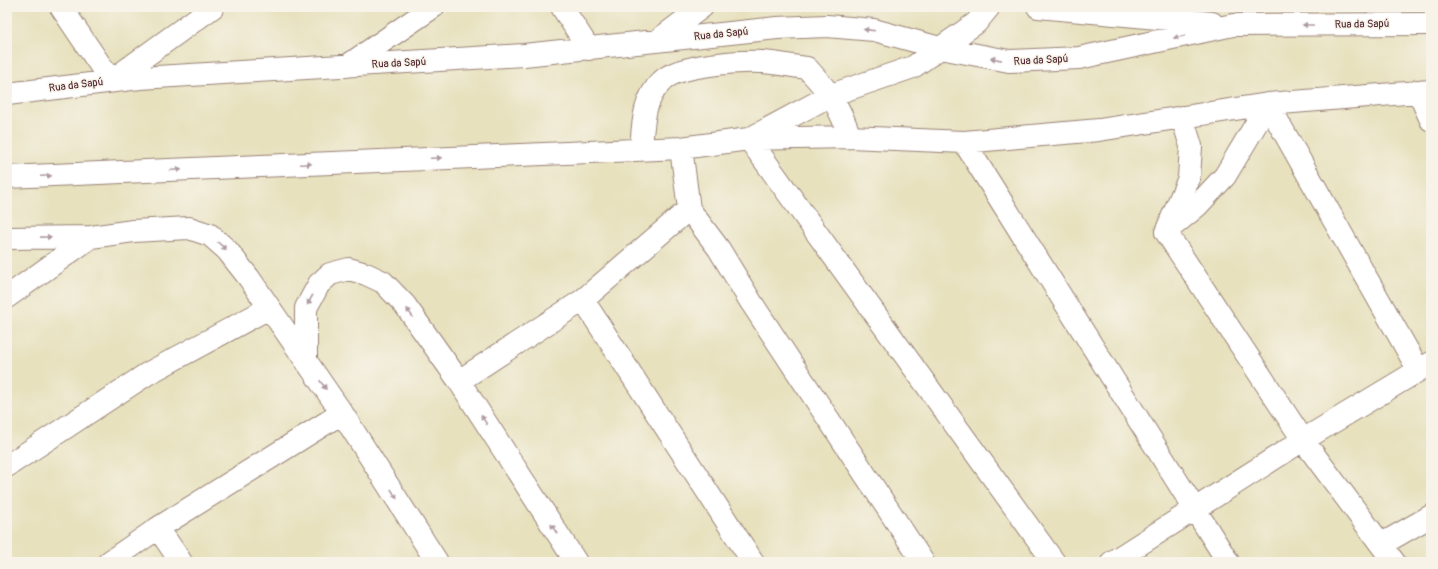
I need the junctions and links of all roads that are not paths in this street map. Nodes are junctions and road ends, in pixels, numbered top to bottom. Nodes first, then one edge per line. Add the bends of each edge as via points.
1 (61, 7) edge
2 (213, 7) edge
3 (434, 7) edge
4 (562, 7) edge
5 (702, 7) edge
6 (989, 7) edge
7 (1038, 7) edge
8 (1431, 9) edge
9 (1353, 24) junction
10 (1431, 24) edge
11 (1233, 25) junction
12 (658, 41) junction
13 (589, 48) junction
14 (940, 48) junction
15 (346, 66) junction
16 (111, 81) junction
17 (1425, 91) edge
18 (7, 94) edge
19 (831, 95) junction
20 (1268, 104) junction
21 (1182, 117) junction
22 (1431, 120) edge
23 (850, 137) junction
24 (749, 139) junction
25 (964, 142) junction
26 (681, 148) junction
27 (641, 149) junction
28 (7, 177) edge
29 (689, 209) junction
30 (1166, 232) junction
31 (91, 237) junction
32 (7, 238) edge
33 (7, 297) edge
34 (583, 300) junction
35 (269, 308) junction
36 (306, 361) junction
37 (1424, 366) edge
38 (459, 382) junction
39 (342, 413) junction
40 (1303, 440) junction
41 (7, 466) edge
42 (1194, 510) junction
43 (1431, 516) edge
44 (158, 528) junction
45 (1382, 544) junction
46 (109, 562) edge
47 (181, 562) edge
48 (437, 562) edge
49 (576, 562) edge
50 (753, 562) edge
51 (923, 562) edge
52 (1054, 562) edge
53 (1112, 562) edge
54 (1228, 562) edge
55 (1394, 562) edge

1 - 16 street
2 - 16 street
3 - 15 street
4 - 13 street
5 - 12 street
6 - 14 street via 976,23
7 - 11 street
8 - 9 street
9 - 10 street, Rua da Sapú
9 -> 11 street, Rua da Sapú
11 -> 14 street, Rua da Sapú via 1079,58 1009,61
12 - 13 street, Rua da Sapú
14 -> 12 street, Rua da Sapú via 874,30 827,26 777,28
13 - 15 street, Rua da Sapú via 524,55
14 - 19 street via 913,67
15 - 16 street, Rua da Sapú
16 - 18 street, Rua da Sapú
17 - 20 street
17 - 22 street
19 - 23 street via 842,114
19 - 24 street
19 - 27 street via 807,68 761,62 698,66 675,72 662,81 652,94 644,115
20 - 21 street
20 - 30 street via 1225,176 1197,206
20 - 37 street
21 - 25 street via 1099,130
21 - 30 street via 1192,146 1189,178
23 - 24 street
23 - 25 street
24 - 26 street
24 - 52 street
25 - 42 street
26 - 27 street
26 - 29 street
28 -> 27 street
29 - 34 street
29 - 51 street via 719,249 751,302
30 - 40 street
32 -> 31 street
31 - 33 street
31 -> 35 street via 133,231 189,228 210,235 227,250
34 - 38 street
34 - 50 street
35 - 36 street
35 - 41 street via 148,374
38 -> 36 street via 404,305 383,282 349,269 330,274 319,284 306,308
36 -> 39 street
37 - 40 street
49 -> 38 street
39 - 44 street
39 -> 48 street
40 - 42 street
40 - 45 street
42 - 53 street
42 - 54 street
43 - 45 street
44 - 46 street
44 - 47 street
45 - 55 street

